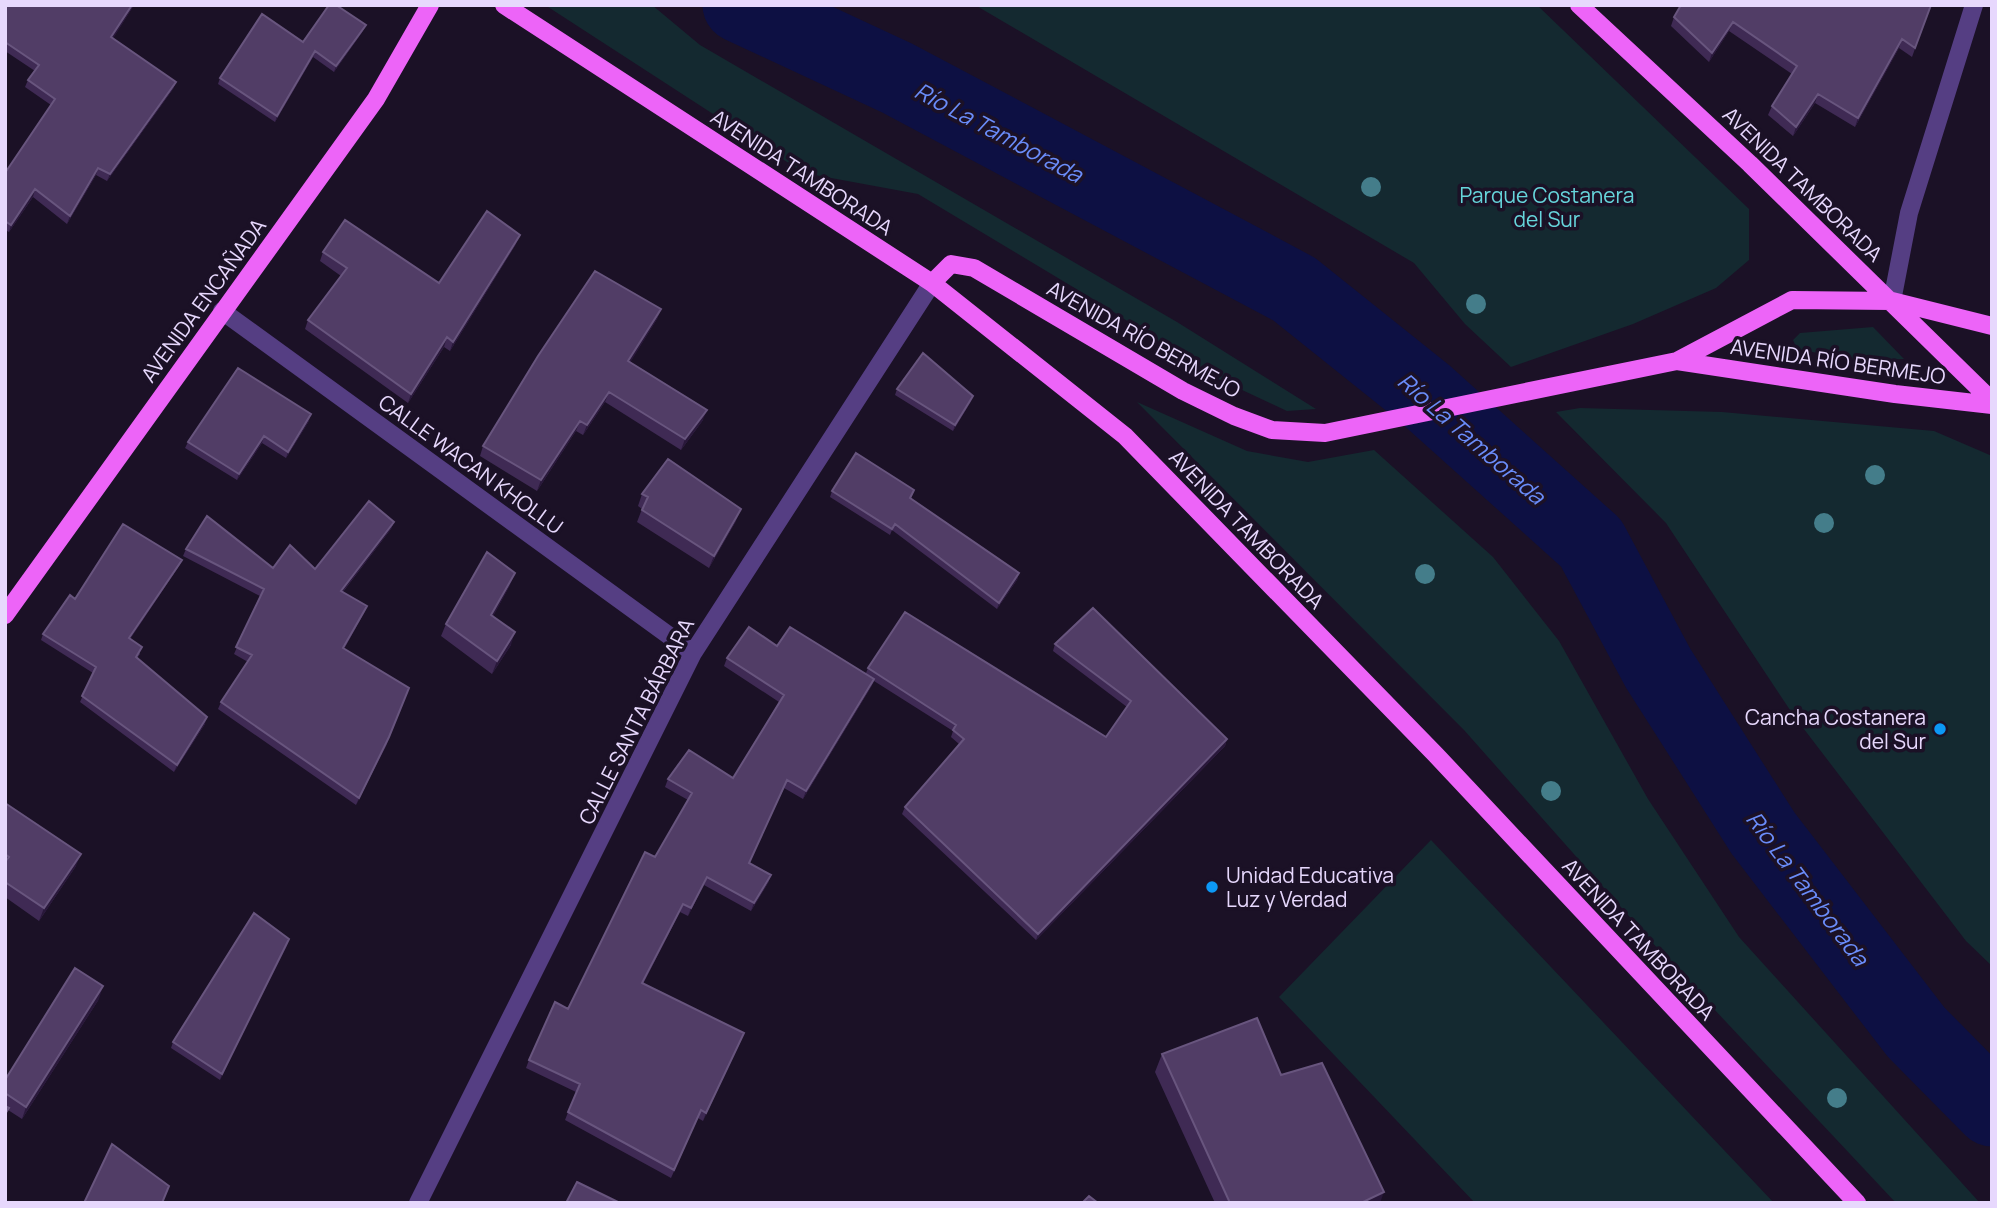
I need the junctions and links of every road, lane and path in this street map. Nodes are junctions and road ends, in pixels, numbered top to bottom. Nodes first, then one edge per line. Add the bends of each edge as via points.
1 (430, 5) edge
2 (504, 5) edge
3 (1579, 5) edge
4 (1974, 5) edge
5 (932, 283) junction
6 (1892, 301) junction
7 (222, 311) junction
8 (1992, 326) edge
9 (1678, 361) junction
10 (1992, 403) edge
11 (5, 615) edge
12 (693, 653) junction
13 (418, 1203) edge
14 (1857, 1203) edge

1 - 7 main road, AVENIDA ENCAÑADA via 376,99
2 - 5 main road, AVENIDA TAMBORADA
3 - 6 main road, AVENIDA TAMBORADA
4 - 6 street via 1909,213
5 - 9 main road, AVENIDA RÍO BERMEJO via 951,264 974,268 1183,391 1272,430 1325,433
5 - 12 street, CALLE SANTA BÁRBARA
5 - 14 main road, AVENIDA TAMBORADA via 1125,436 1436,755
6 - 8 main road, AVENIDA RÍO BERMEJO
6 - 9 main road, AVENIDA RÍO BERMEJO via 1792,300
6 - 10 main road, AVENIDA TAMBORADA
7 - 11 main road, AVENIDA ENCAÑADA
7 - 12 street, CALLE WACAN KHOLLU
9 - 10 main road, AVENIDA RÍO BERMEJO via 1895,394
12 - 13 street, CALLE SANTA BÁRBARA

